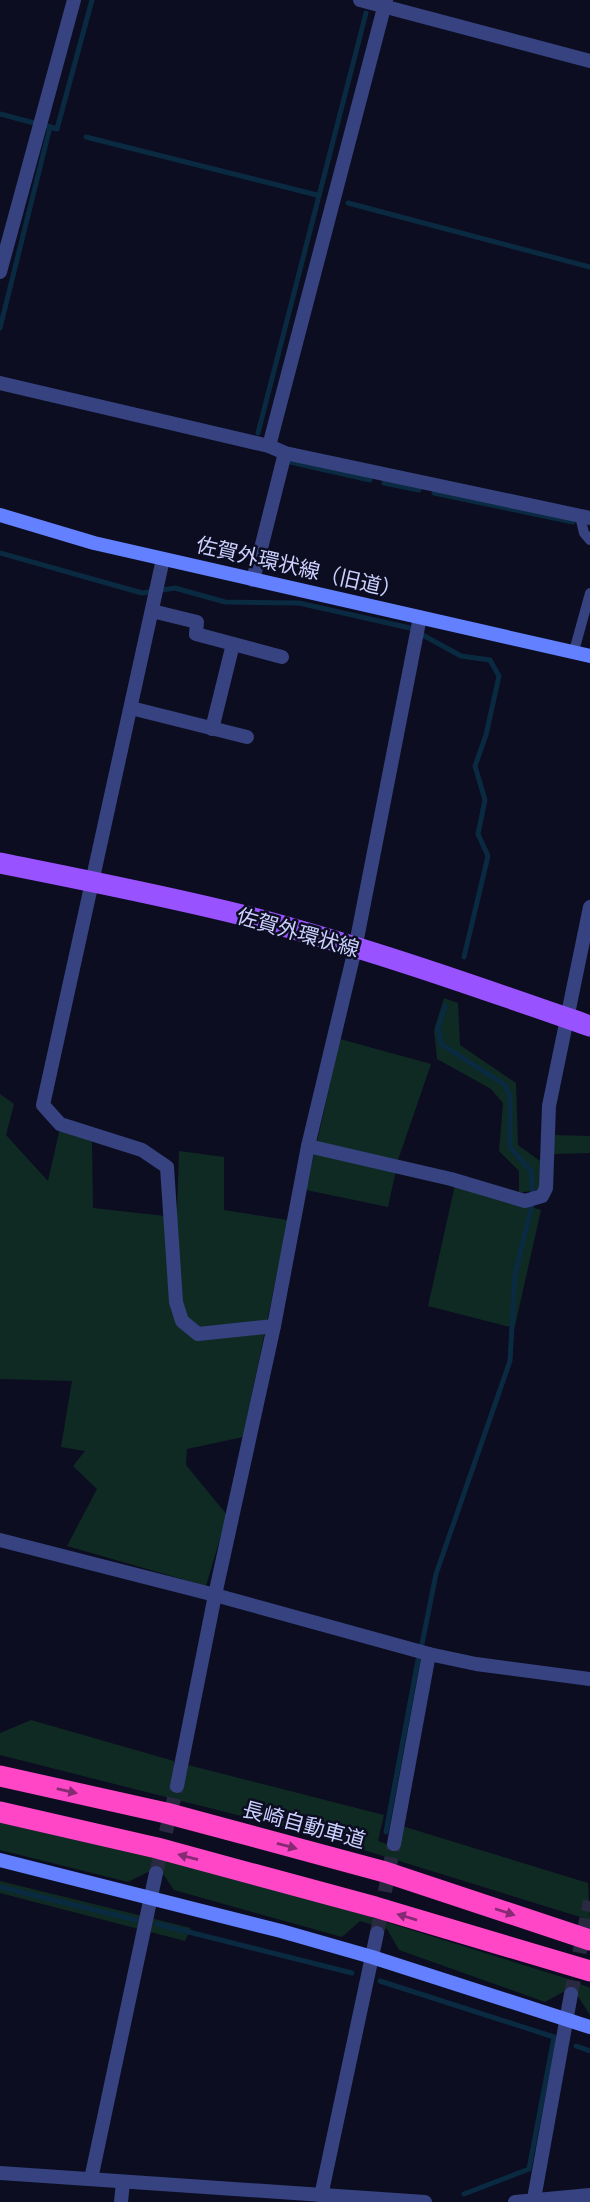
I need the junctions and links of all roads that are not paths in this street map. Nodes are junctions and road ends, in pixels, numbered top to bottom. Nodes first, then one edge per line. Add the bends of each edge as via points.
1 (74, 0) edge
2 (360, 0) edge
3 (385, 3) edge
4 (590, 61) edge
5 (4, 244) edge
6 (0, 271) edge
7 (0, 383) edge
8 (269, 446) junction
9 (285, 453) junction
10 (0, 515) edge
11 (585, 517) edge
12 (590, 540) edge
13 (163, 559) junction
14 (253, 580) junction
15 (590, 593) edge
16 (153, 606) junction
17 (420, 617) junction
18 (233, 644) junction
19 (575, 651) junction
20 (590, 656) edge
21 (282, 657) dead end
22 (131, 708) junction
23 (212, 729) junction
24 (247, 737) dead end
25 (0, 863) edge
26 (93, 881) junction
27 (590, 907) edge
28 (355, 949) junction
29 (568, 1018) junction
30 (590, 1026) edge
31 (308, 1146) junction
32 (274, 1326) junction
33 (0, 1540) edge
34 (215, 1595) junction
35 (429, 1654) junction
36 (590, 1679) edge
37 (0, 1776) edge
38 (177, 1786) tunnel mouth
39 (0, 1812) edge
40 (394, 1844) tunnel mouth
41 (0, 1860) edge
42 (156, 1873) tunnel mouth
43 (150, 1897) junction
44 (377, 1933) tunnel mouth
45 (590, 1940) edge
46 (372, 1957) junction
47 (590, 1971) edge
48 (571, 1994) tunnel mouth
49 (566, 2018) junction
50 (590, 2027) edge
51 (0, 2173) edge
52 (91, 2179) junction
53 (123, 2182) junction
54 (590, 2195) edge
55 (321, 2196) junction
56 (534, 2199) junction
57 (121, 2202) edge
58 (425, 2202) edge
59 (514, 2202) edge

1 - 5 street
2 - 3 street
3 - 4 street
3 - 8 street
5 - 6 street
7 - 8 street
8 - 9 street
9 - 11 street
9 - 14 street
10 - 13 street, 佐賀外環状線（旧道）
11 - 12 lane via 584,533
13 - 14 street, 佐賀外環状線（旧道）
13 - 16 street
14 - 17 street, 佐賀外環状線（旧道）
15 - 19 lane
16 - 18 street via 197,622 196,634
16 - 22 street
17 - 19 street, 佐賀外環状線（旧道）
17 - 28 street
18 - 21 street
18 - 23 street
19 - 20 street, 佐賀外環状線（旧道）
22 - 23 street
22 - 26 street
23 - 24 street
25 - 26 main road, 佐賀外環状線
26 - 28 main road, 佐賀外環状線 via 240,915
26 - 32 street via 43,1105 60,1124 142,1150 167,1167 176,1302 182,1321 198,1334
27 - 29 street
28 - 29 main road, 佐賀外環状線
28 - 31 street
29 - 30 main road, 佐賀外環状線
29 - 31 street via 549,1105 542,1196 526,1201
31 - 32 street
32 - 34 street
33 - 34 street
34 - 35 street
34 - 38 street
35 - 36 street
35 - 40 street
37 -> 45 highway, 長崎自動車道 via 166,1813 385,1872
47 -> 39 highway via 157,1848
41 - 43 street
42 - 43 street
43 - 46 street
43 - 52 street
44 - 46 street
46 - 49 street
46 - 55 street
48 - 49 street
49 - 50 street
49 - 56 street
51 - 52 street
52 - 53 street
53 - 55 street
53 - 57 street
54 - 56 street
55 - 58 street
56 - 59 street

